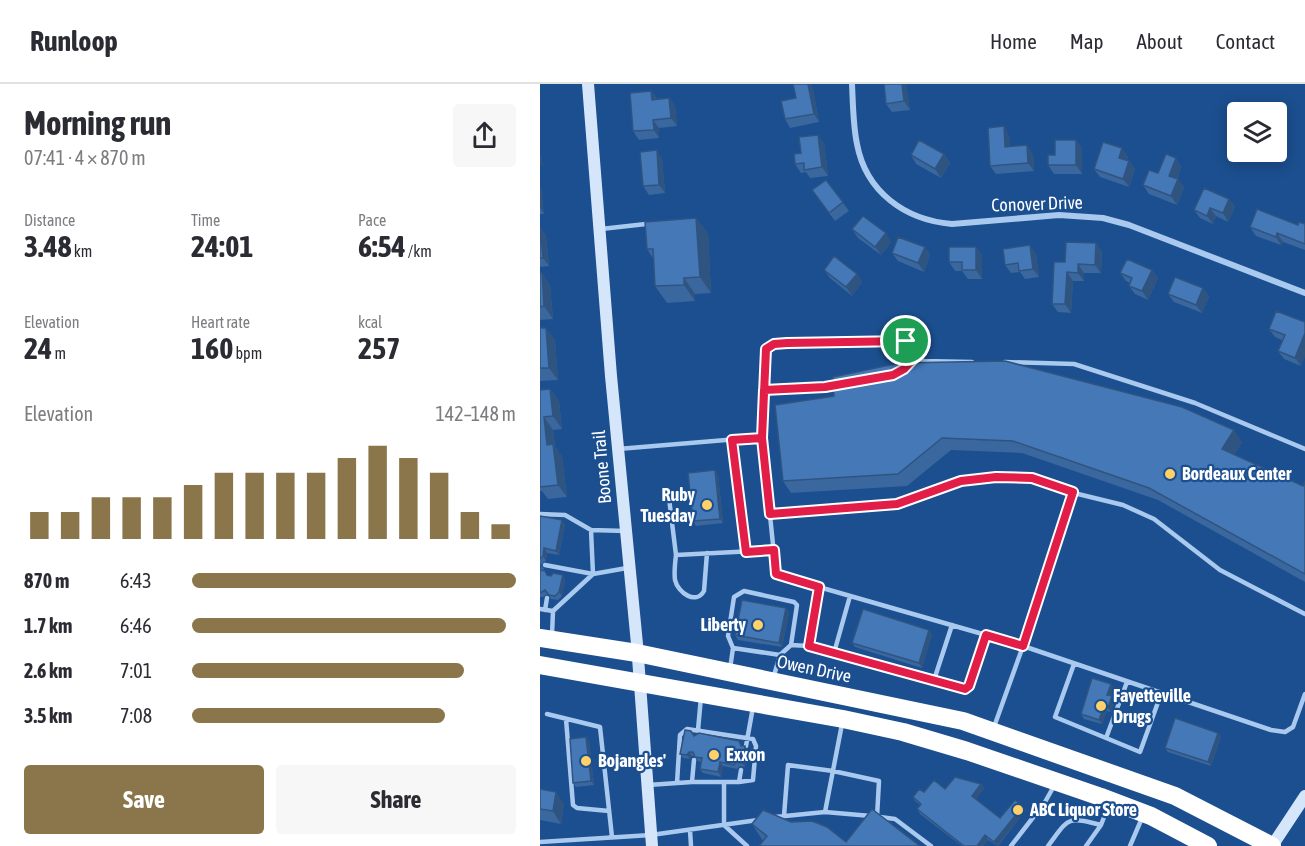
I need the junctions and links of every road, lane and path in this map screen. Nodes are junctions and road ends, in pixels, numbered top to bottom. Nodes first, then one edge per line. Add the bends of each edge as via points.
1 (588, 84) edge
2 (852, 84) edge
3 (646, 224) edge
4 (599, 229) junction
5 (1305, 293) edge
6 (915, 357) junction
7 (978, 362) edge
8 (1000, 362) edge
9 (909, 363) edge
10 (845, 383) edge
11 (764, 390) junction
12 (762, 438) junction
13 (732, 440) junction
14 (618, 449) junction
15 (1305, 449) edge
16 (668, 490) dead end
17 (1073, 492) junction
18 (540, 514) edge
19 (770, 514) junction
20 (591, 530) junction
21 (626, 531) junction
22 (774, 550) junction
23 (746, 552) junction
24 (706, 554) junction
25 (676, 555) junction
26 (545, 565) dead end
27 (554, 567) junction
28 (629, 568) junction
29 (593, 574) junction
30 (552, 576) edge
31 (819, 587) junction
32 (850, 596) junction
33 (548, 598) edge
34 (543, 609) edge
35 (553, 611) junction
36 (1305, 614) edge
37 (952, 625) junction
38 (986, 635) junction
39 (546, 639) edge
40 (791, 645) junction
41 (809, 646) junction
42 (1023, 646) junction
43 (733, 648) junction
44 (637, 653) junction
45 (834, 653) junction
46 (780, 655) junction
47 (1074, 664) junction
48 (540, 665) edge
49 (729, 672) junction
50 (934, 680) junction
51 (772, 681) junction
52 (640, 682) junction
53 (1127, 682) junction
54 (701, 694) junction
55 (1161, 694) junction
56 (1305, 694) edge
57 (754, 703) junction
58 (547, 714) dead end
59 (566, 719) junction
60 (843, 719) junction
61 (698, 730) junction
62 (993, 732) junction
63 (698, 736) edge
64 (747, 738) junction
65 (1106, 738) junction
66 (746, 746) edge
67 (694, 760) edge
68 (741, 770) dead end
69 (833, 771) junction
70 (1057, 781) junction
71 (692, 782) junction
72 (724, 782) junction
73 (677, 783) junction
74 (738, 783) junction
75 (648, 785) junction
76 (1305, 796) edge
77 (1110, 800) junction
78 (609, 811) junction
79 (825, 812) junction
80 (1144, 813) junction
81 (784, 816) junction
82 (877, 817) junction
83 (772, 818) edge
84 (760, 820) edge
85 (724, 825) junction
86 (1101, 825) junction
87 (690, 830) junction
88 (612, 837) junction
89 (651, 841) edge
90 (540, 842) edge
91 (691, 846) edge
92 (747, 846) edge
93 (931, 846) edge
94 (1011, 846) edge
95 (1048, 846) edge
96 (1086, 846) edge
97 (1130, 846) edge
98 (1208, 846) edge
99 (1272, 846) edge

1 - 4 street, Boone Trail
2 - 5 street, Conover Drive via 861,160 877,189 905,211 952,224 1059,215 1102,218
3 - 4 lane
4 - 14 street, Boone Trail
6 - 7 lane via 924,361
6 - 9 lane
6 - 11 lane via 906,341 774,344 766,349
8 - 15 lane via 1074,364 1195,403
10 - 11 lane
11 - 12 lane
12 - 13 lane
12 - 19 lane
13 - 14 lane
13 - 23 lane
14 - 21 street, Boone Trail
16 - 25 lane
17 - 19 lane via 1032,478 996,477 961,481 897,504
17 - 36 lane via 1123,505 1154,519 1220,570
17 - 42 lane
18 - 20 lane via 565,514
19 - 22 lane
20 - 21 lane
20 - 29 lane
21 - 28 street, Boone Trail
22 - 23 lane
22 - 31 lane via 776,574
23 - 24 lane
24 - 25 lane
24 - 25 lane via 704,591 696,598 678,587
26 - 27 lane
27 - 29 lane
27 - 30 lane
28 - 29 lane
28 - 44 street, Boone Trail
29 - 35 lane
31 - 32 lane
31 - 41 lane
32 - 37 lane
32 - 45 lane
33 - 34 lane
34 - 35 lane
35 - 39 lane
37 - 38 lane
37 - 50 lane
38 - 42 lane
38 - 50 lane via 969,686 965,689
39 - 44 highway, Owen Drive
40 - 41 lane
40 - 43 lane via 797,605 744,591 734,597 728,636
40 - 46 lane
41 - 45 lane
42 - 47 lane
42 - 62 lane
43 - 46 lane
43 - 49 lane
44 - 49 highway, Owen Drive
44 - 52 street, Boone Trail
45 - 50 lane
46 - 51 lane
47 - 53 lane
47 - 65 lane via 1055,717
48 - 52 highway
49 - 51 highway, Owen Drive
51 - 62 highway, Owen Drive via 963,721
52 - 54 highway
52 - 75 street, Boone Trail
53 - 55 lane
53 - 65 lane
54 - 57 highway
54 - 61 lane
55 - 56 lane via 1286,732 1293,727
55 - 65 lane via 1140,752
57 - 60 highway
57 - 64 lane
58 - 59 lane
59 - 78 lane via 600,726
59 - 78 lane via 573,805
60 - 69 lane
60 - 70 highway via 957,747
61 - 63 lane
61 - 64 lane
61 - 73 lane via 687,729 680,735
62 - 99 highway, Owen Drive via 1175,796
64 - 66 lane
64 - 74 lane via 753,739 756,746 753,780
67 - 71 lane
68 - 74 lane
69 - 79 lane
69 - 81 lane via 788,765
69 - 82 lane via 879,781
70 - 77 highway
70 - 94 lane
71 - 72 lane
71 - 73 lane
72 - 74 lane
72 - 85 lane
73 - 75 lane
75 - 89 street, Boone Trail
76 - 99 street
77 - 80 highway
77 - 86 lane
78 - 88 lane
79 - 81 lane
79 - 82 lane
80 - 97 lane
80 - 98 highway
81 - 83 lane
82 - 93 lane via 895,819
84 - 85 lane
85 - 87 lane
85 - 92 lane
86 - 95 lane via 1071,820
86 - 96 lane
87 - 89 lane
87 - 91 lane
88 - 89 lane
88 - 90 lane

